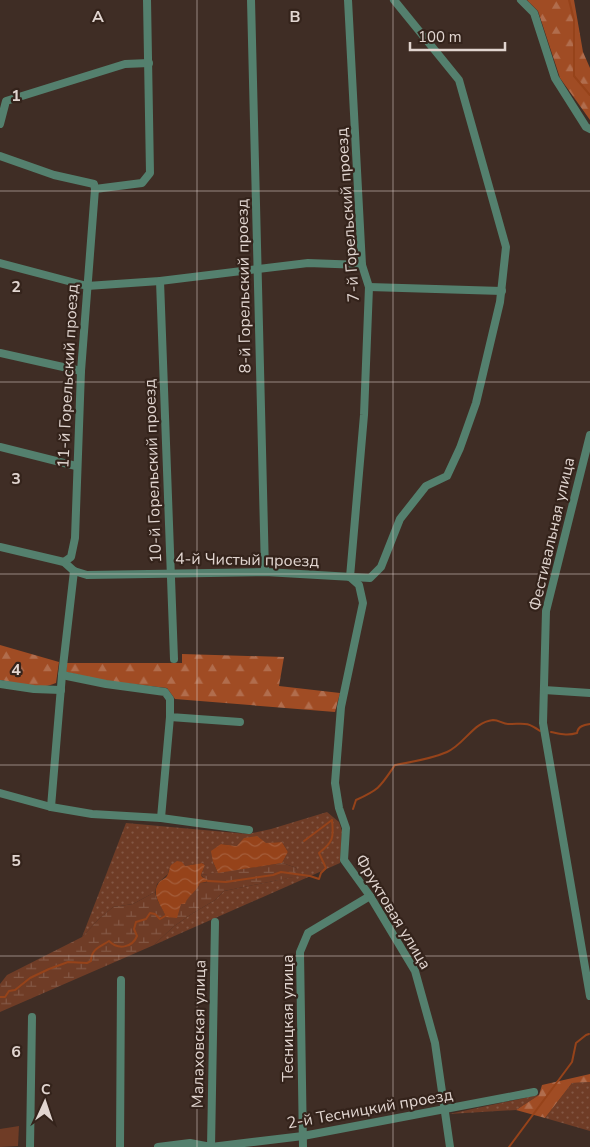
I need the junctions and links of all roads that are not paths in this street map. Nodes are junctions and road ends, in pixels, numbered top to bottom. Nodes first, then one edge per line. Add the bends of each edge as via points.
1 (147, 0) edge
2 (251, 0) edge
3 (348, 0) edge
4 (394, 0) edge
5 (521, 0) edge
6 (148, 63) junction
7 (0, 124) edge
8 (590, 129) edge
9 (0, 156) edge
10 (95, 189) junction
11 (0, 263) edge
12 (362, 265) junction
13 (257, 269) junction
14 (160, 281) junction
15 (87, 286) junction
16 (369, 287) junction
17 (502, 291) junction
18 (0, 353) edge
19 (81, 371) junction
20 (590, 435) edge
21 (0, 446) edge
22 (76, 466) junction
23 (0, 547) edge
24 (64, 562) junction
25 (74, 570) junction
26 (265, 572) junction
27 (170, 573) junction
28 (350, 577) junction
29 (174, 659) dead end
30 (62, 675) junction
31 (0, 684) edge
32 (61, 690) junction
33 (544, 690) junction
34 (590, 693) edge
35 (170, 717) junction
36 (240, 722) dead end
37 (0, 793) edge
38 (51, 807) junction
39 (161, 818) junction
40 (249, 830) dead end
41 (370, 896) junction
42 (215, 922) dead end
43 (121, 980) dead end
44 (590, 995) edge
45 (32, 1017) dead end
46 (534, 1092) dead end
47 (444, 1110) junction
48 (304, 1136) junction
49 (30, 1147) edge
50 (120, 1147) edge
51 (158, 1147) edge
52 (211, 1147) edge
53 (303, 1147) edge
54 (450, 1147) edge

1 - 6 street
2 - 13 street, 8-й Горельский проезд
3 - 12 street, 7-й Горельский проезд
4 - 17 street, 4-й Чистый проезд via 458,80 506,246
5 - 8 street via 534,14 555,78
6 - 7 street via 125,64 6,101
6 - 10 street via 150,173 142,183
9 - 10 street via 54,175 94,184
10 - 15 street, 11-й Горельский проезд
11 - 15 street
12 - 13 street via 308,263
12 - 16 street, 7-й Горельский проезд
13 - 14 street
13 - 26 street, 8-й Горельский проезд
14 - 15 street
14 - 27 street, 10-й Горельский проезд
15 - 19 street, 11-й Горельский проезд
16 - 17 street
16 - 28 street, 7-й Горельский проезд via 364,415
17 - 28 street, 4-й Чистый проезд via 476,403 447,476 426,486 400,519 381,567 370,578
18 - 19 street
19 - 22 street, 11-й Горельский проезд
20 - 33 street, Фестивальная улица via 546,611
21 - 22 street
22 - 24 street, 11-й Горельский проезд via 75,538 71,557
23 - 24 street, 4-й Чистый проезд
24 - 25 street, 4-й Чистый проезд
25 - 27 street, 4-й Чистый проезд via 87,575
25 - 30 street
26 - 27 street, 4-й Чистый проезд
26 - 28 street, 4-й Чистый проезд
27 - 29 street, 10-й Горельский проезд
28 - 41 street, Фруктовая улица via 359,585 363,603 341,707 335,783 346,828 344,860
30 - 32 street
30 - 35 street via 165,692 170,699
31 - 32 street
32 - 38 street
33 - 34 street
33 - 44 street, Фестивальная улица via 543,723
35 - 36 street
35 - 39 street
37 - 38 street
38 - 39 street via 92,814
39 - 40 street
41 - 47 street, Фруктовая улица via 416,971 435,1044
41 - 48 street, Тесницкая улица via 308,932 300,952
42 - 52 street, Малаховская улица
43 - 50 street
45 - 49 street
46 - 47 street, 2-й Тесницкий проезд
47 - 48 street, 2-й Тесницкий проезд
47 - 54 street, Фруктовая улица
48 - 52 street, 2-й Тесницкий проезд
48 - 53 street, Тесницкая улица
51 - 52 street, 2-й Тесницкий проезд via 190,1143

